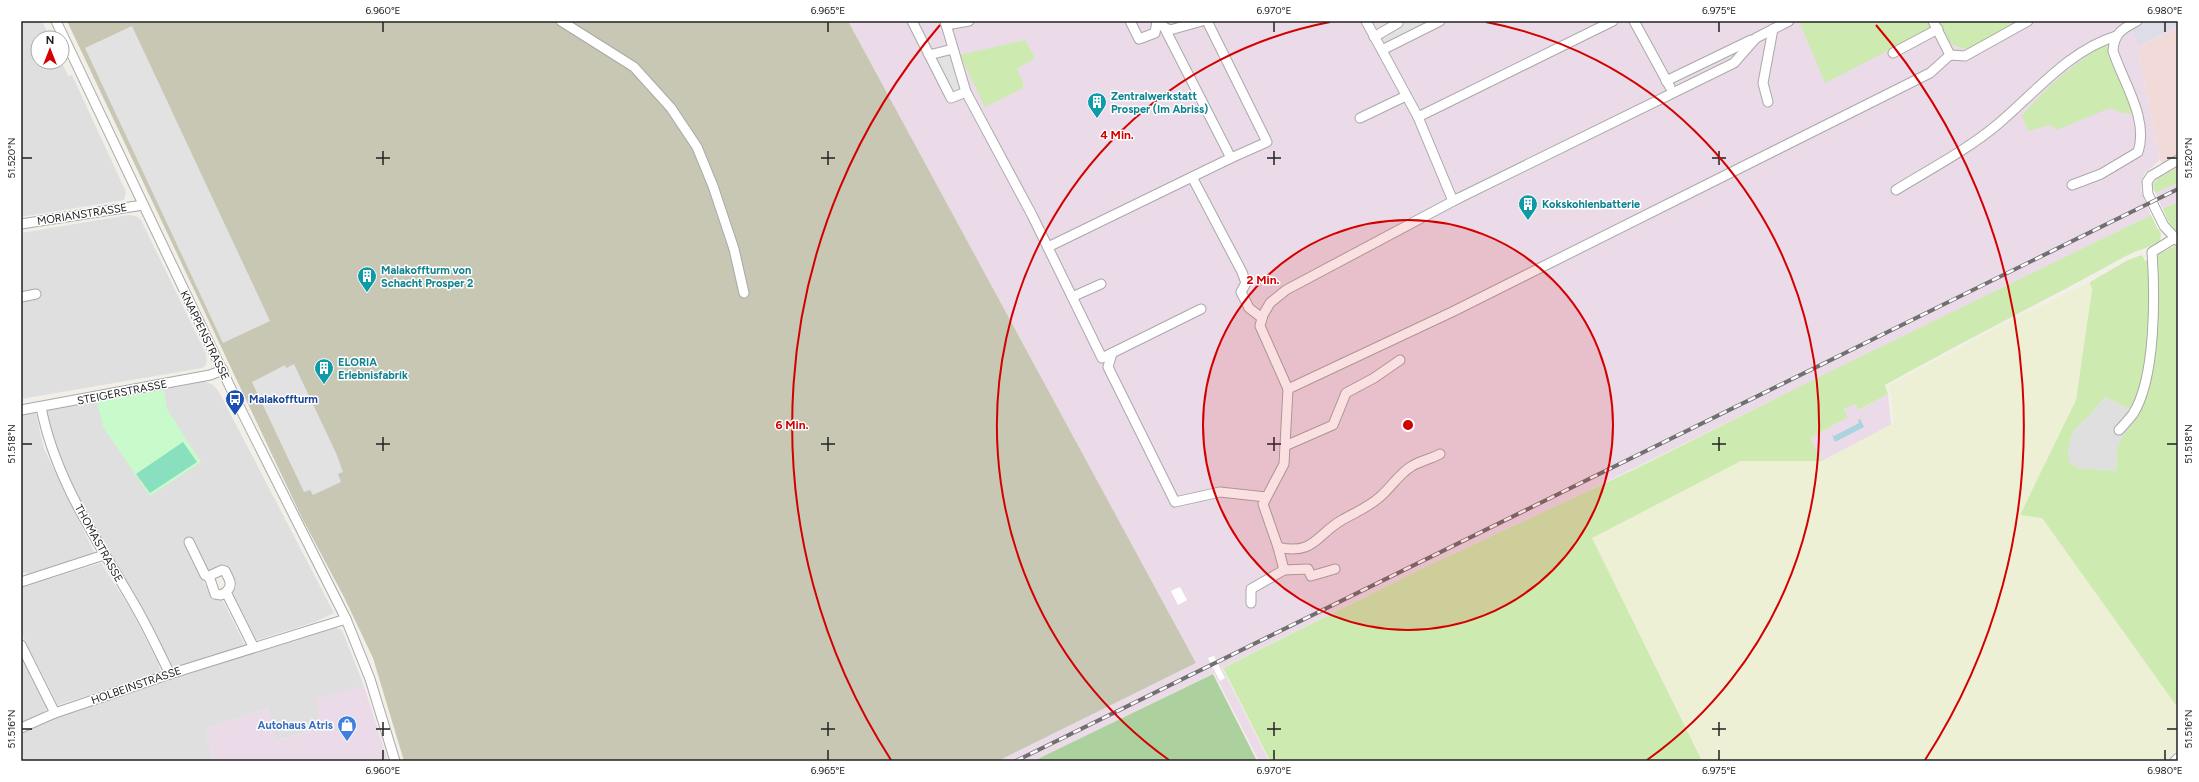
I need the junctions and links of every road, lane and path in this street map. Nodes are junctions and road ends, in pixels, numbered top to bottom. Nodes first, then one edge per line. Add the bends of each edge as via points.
1 (56, 21) edge
2 (561, 21) edge
3 (912, 21) edge
4 (969, 21) edge
5 (1130, 21) edge
6 (1202, 21) edge
7 (1207, 21) edge
8 (1366, 21) edge
9 (1397, 21) edge
10 (1440, 21) edge
11 (1613, 21) edge
12 (1634, 21) edge
13 (1789, 21) edge
14 (2028, 21) edge
15 (2137, 21) edge
16 (946, 23) edge
17 (1159, 24) edge
18 (1935, 25) edge
19 (1773, 29) junction
20 (2116, 36) junction
21 (1374, 37) junction
22 (1756, 38) junction
23 (953, 49) junction
24 (1382, 50) junction
25 (1893, 53) dead end
26 (929, 55) junction
27 (1950, 55) junction
28 (1666, 81) junction
29 (966, 92) junction
30 (1673, 93) junction
31 (1406, 96) junction
32 (1768, 102) dead end
33 (1418, 117) junction
34 (1360, 118) dead end
35 (1231, 158) junction
36 (2178, 160) edge
37 (1192, 177) junction
38 (2072, 184) dead end
39 (1896, 190) dead end
40 (1461, 197) junction
41 (143, 205) junction
42 (21, 224) edge
43 (2177, 239) edge
44 (1048, 247) junction
45 (1101, 284) dead end
46 (744, 293) dead end
47 (36, 294) dead end
48 (1072, 296) junction
49 (21, 297) edge
50 (1201, 309) dead end
51 (1262, 318) junction
52 (1112, 353) junction
53 (1400, 360) dead end
54 (223, 370) junction
55 (1288, 390) junction
56 (41, 407) junction
57 (21, 410) edge
58 (2120, 430) dead end
59 (1285, 446) junction
60 (1440, 454) dead end
61 (1266, 498) junction
62 (189, 542) dead end
63 (1278, 547) junction
64 (104, 555) junction
65 (1334, 569) dead end
66 (1284, 570) junction
67 (209, 577) junction
68 (21, 582) edge
69 (226, 592) junction
70 (1251, 604) dead end
71 (346, 619) junction
72 (21, 645) edge
73 (253, 646) junction
74 (170, 674) junction
75 (55, 713) junction
76 (21, 728) edge
77 (2178, 758) edge
78 (395, 761) edge
79 (2175, 761) edge

1 - 41 street, KNAPPENSTRASSE
2 - 46 street via 634,67 671,108 697,147 713,186 734,249
3 - 26 street
4 - 16 street
5 - 17 street via 1138,39 1155,33
6 - 17 street via 1170,30
7 - 35 street via 1267,142
8 - 21 street
9 - 21 street via 1398,23
10 - 24 street
11 - 33 street
12 - 28 street
13 - 19 street
14 - 27 street via 1965,56
15 - 20 street via 2125,27
16 - 23 street
17 - 35 street
18 - 25 street
18 - 27 street
19 - 22 street
19 - 32 street via 1763,83
20 - 38 street via 2113,51 2140,123 2141,143 2138,152 2126,160 2101,174
20 - 39 street via 2097,42 2073,58 1997,125
21 - 24 street
22 - 28 street
22 - 30 street via 1734,63
23 - 26 street
23 - 29 street
24 - 31 street
26 - 29 street via 951,98
27 - 55 street via 1940,66 1923,77 1460,308
28 - 30 street
29 - 44 street
30 - 40 street
31 - 33 street
31 - 34 street
33 - 40 street via 1453,201
35 - 37 street
36 - 43 street via 2151,176 2147,182 2148,194 2164,226
37 - 44 street
37 - 51 street via 1242,272 1246,283 1241,292 1249,308
40 - 51 street via 1286,290 1270,303
41 - 42 street, MORIANSTRASSE
41 - 54 street, KNAPPENSTRASSE
43 - 58 street via 2152,252 2153,324 2145,387 2133,413
44 - 48 street
45 - 48 street
47 - 49 street
48 - 52 street via 1102,358
50 - 52 street
51 - 55 street via 1260,326
52 - 61 street via 1108,368 1175,502 1220,492
53 - 59 street via 1346,393 1333,425
54 - 56 street, STEIGERSTRASSE via 210,375
54 - 71 street, KNAPPENSTRASSE
55 - 59 street
56 - 57 street, STEIGERSTRASSE
56 - 64 street, THOMASTRASSE via 46,434 54,455
59 - 61 street via 1284,464
60 - 63 street via 1412,466 1366,508 1341,520 1312,544 1289,550
61 - 63 street via 1263,504
62 - 67 street via 205,575
63 - 66 street
64 - 68 street
64 - 74 street, THOMASTRASSE via 138,609
65 - 66 street via 1311,576 1308,569
66 - 70 street via 1251,589
67 - 69 street via 215,594 221,595
67 - 69 street via 225,571 231,583
69 - 73 street
71 - 73 street, HOLBEINSTRASSE
71 - 78 street, KNAPPENSTRASSE via 368,673
72 - 75 street
73 - 74 street, HOLBEINSTRASSE
74 - 75 street, HOLBEINSTRASSE
75 - 76 street, HOLBEINSTRASSE
77 - 79 street

